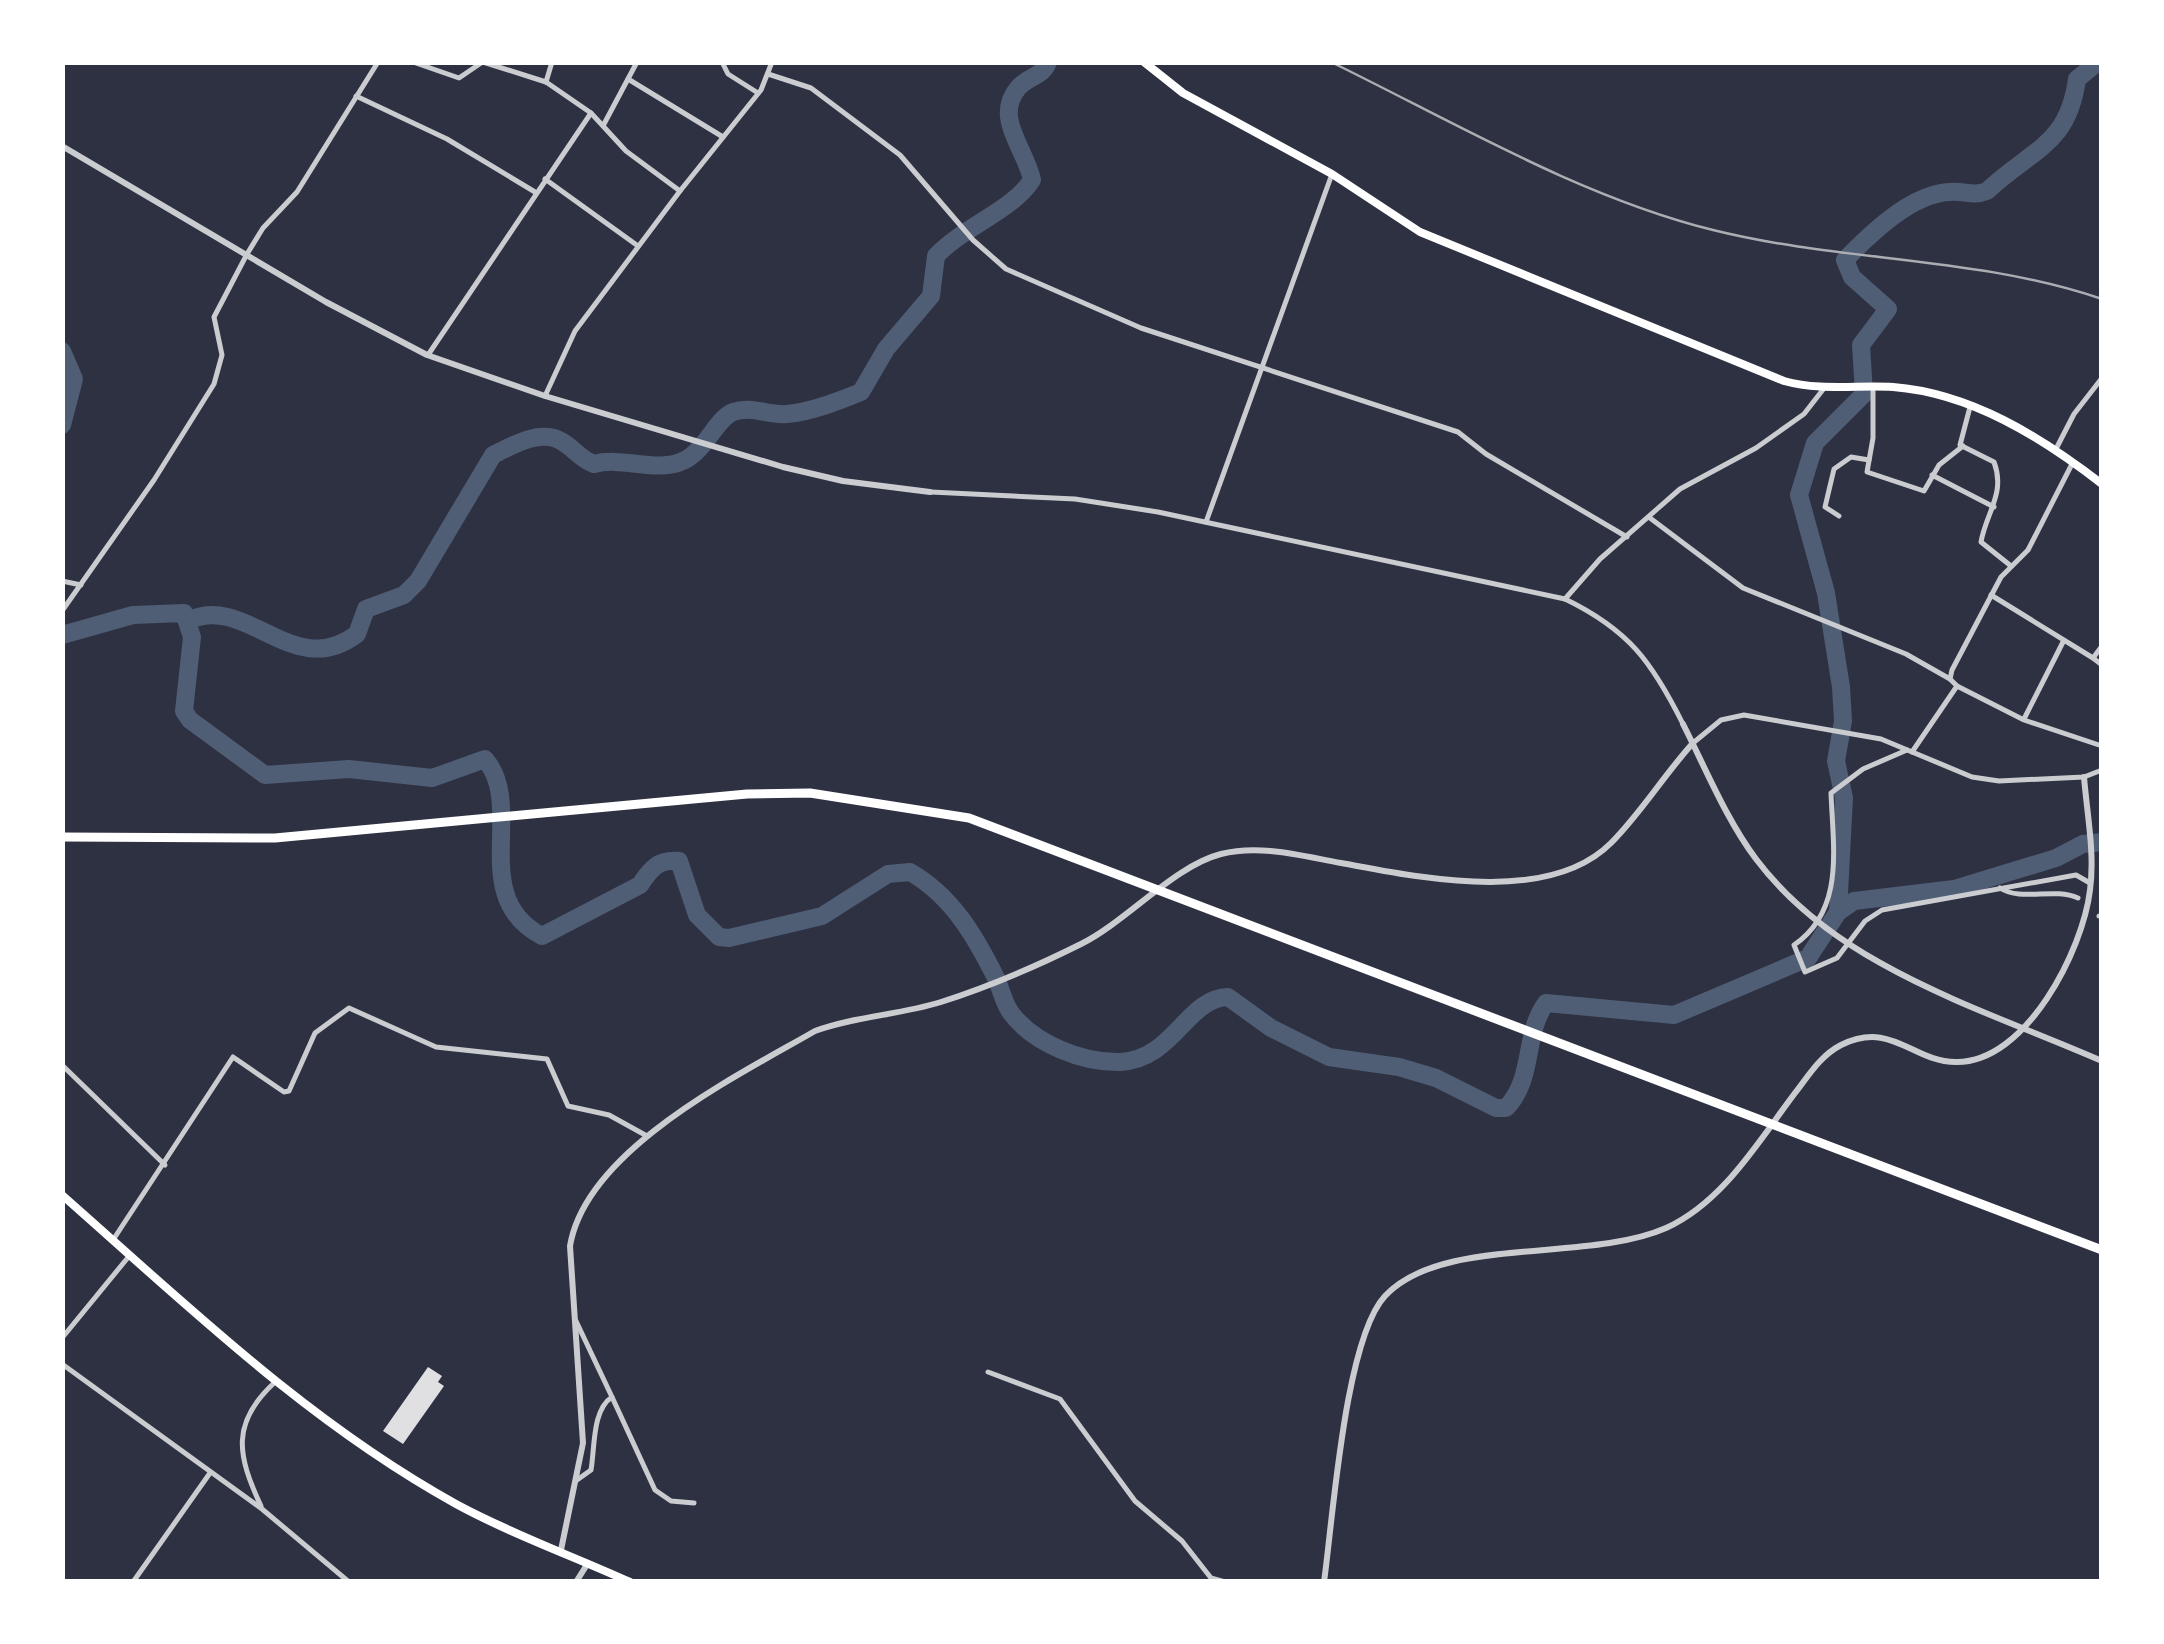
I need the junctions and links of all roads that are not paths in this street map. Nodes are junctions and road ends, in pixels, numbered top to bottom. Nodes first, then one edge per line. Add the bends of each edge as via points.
1 (378, 62) edge
2 (413, 62) edge
3 (482, 62) edge
4 (552, 62) edge
5 (637, 62) edge
6 (722, 62) edge
7 (772, 62) edge
8 (1144, 62) edge
9 (768, 74) junction
10 (628, 79) junction
11 (546, 82) junction
12 (758, 93) junction
13 (356, 96) junction
14 (591, 114) junction
15 (604, 124) junction
16 (723, 137) junction
17 (62, 146) edge
18 (1332, 174) junction
19 (545, 180) junction
20 (680, 190) junction
21 (535, 192) junction
22 (638, 246) junction
23 (246, 254) junction
24 (428, 356) junction
25 (1263, 370) junction
26 (2102, 378) edge
27 (1826, 387) junction
28 (1872, 387) junction
29 (545, 396) junction
30 (1970, 408) junction
31 (1963, 446) junction
32 (2057, 447) junction
33 (1869, 460) junction
34 (2073, 462) junction
35 (1932, 476) junction
36 (2102, 484) edge
37 (930, 492) joint
38 (1994, 508) junction
39 (1839, 516) dead end
40 (1650, 518) junction
41 (1206, 522) junction
42 (1627, 536) junction
43 (2011, 566) junction
44 (62, 581) edge
45 (81, 584) junction
46 (1991, 596) junction
47 (1565, 599) junction
48 (63, 610) edge
49 (2063, 642) junction
50 (2102, 646) edge
51 (2093, 658) junction
52 (2102, 665) edge
53 (1950, 680) junction
54 (1957, 686) junction
55 (2024, 720) junction
56 (1683, 724) joint
57 (1693, 744) junction
58 (2102, 746) edge
59 (1910, 751) junction
60 (2102, 770) edge
61 (2084, 777) junction
62 (62, 836) edge
63 (2091, 886) junction
64 (2000, 888) junction
65 (1164, 889) junction
66 (2078, 898) dead end
67 (2024, 1027) junction
68 (2102, 1061) edge
69 (62, 1066) edge
70 (1771, 1123) junction
71 (647, 1136) junction
72 (164, 1165) junction
73 (62, 1195) edge
74 (113, 1240) junction
75 (2102, 1250) edge
76 (130, 1255) junction
77 (576, 1320) junction
78 (62, 1338) edge
79 (62, 1364) edge
80 (988, 1372) dead end
81 (274, 1382) junction
82 (612, 1397) junction
83 (210, 1473) junction
84 (577, 1480) junction
85 (694, 1504) dead end
86 (262, 1509) junction
87 (561, 1550) junction
88 (588, 1563) junction
89 (133, 1582) edge
90 (349, 1582) edge
91 (576, 1582) edge
92 (630, 1582) edge
93 (1225, 1582) edge
94 (1324, 1582) edge

1 - 13 street
2 - 3 street via 459,78
3 - 11 street
4 - 11 street
5 - 10 street
6 - 12 street via 728,74
7 - 9 street
8 - 18 main road via 1238,126
9 - 12 street
9 - 25 street via 810,88 868,130 923,176 1006,269 1140,328
10 - 15 street
10 - 16 street
11 - 14 street
12 - 16 street
13 - 21 street via 447,139
13 - 23 street via 298,192
14 - 15 street
14 - 19 street
15 - 20 street via 626,150
16 - 20 street
17 - 23 street
18 - 25 street
18 - 27 main road via 1420,232 1784,381
19 - 21 street
19 - 22 street
20 - 22 street
21 - 24 street
22 - 29 street via 575,331
23 - 24 street
23 - 45 street via 214,316 222,354 214,384
24 - 29 street
25 - 41 street
25 - 42 street via 1458,432
26 - 32 street
27 - 28 main road
27 - 40 street via 1804,414 1680,490
28 - 30 main road via 1923,390
28 - 33 street
29 - 37 street via 843,481
30 - 31 street
30 - 32 main road
31 - 35 street
31 - 38 street via 1995,464
32 - 34 main road
33 - 35 street via 1867,472 1913,489 1928,488
33 - 39 street via 1851,457 1834,469 1826,507
34 - 36 main road
34 - 43 street via 2028,550
35 - 38 street
37 - 41 street via 1075,500
38 - 43 street via 1981,542
40 - 42 street
40 - 53 street via 1744,588 1906,654
41 - 47 street
42 - 47 street
43 - 46 street
44 - 45 street
45 - 48 street
46 - 49 street
46 - 53 street
47 - 56 street via 1617,629 1644,654
49 - 51 street
49 - 55 street
50 - 51 street
51 - 52 street
53 - 54 street
54 - 55 street
54 - 59 street
55 - 58 street
56 - 57 street
57 - 59 street via 1722,720 1744,715 1851,733
57 - 65 street via 1611,843 1571,867 1487,884 1234,851 1196,864
57 - 67 street via 1752,855 1809,919 1854,949
59 - 61 street via 1972,777
59 - 64 street via 1831,794 1831,900 1794,945 1803,968 1837,958 1882,910
60 - 61 street
61 - 63 street
62 - 65 highway via 275,838 747,794 810,794 969,818
63 - 64 street via 2076,875
63 - 67 street via 2074,952
64 - 66 street
65 - 70 highway
65 - 71 street via 1082,944 987,984 815,1031
67 - 68 street
67 - 70 street via 1993,1054 1958,1062 1896,1039 1847,1042 1821,1059
69 - 72 street
70 - 75 highway
70 - 94 street via 1720,1189 1668,1227 1610,1244 1431,1268 1402,1279 1382,1299 1365,1327 1357,1364
71 - 72 street via 610,1115 568,1106 547,1059 436,1047 349,1008 315,1033 290,1091 233,1057
71 - 77 street via 582,1204 574,1222
72 - 74 street
73 - 74 main road
74 - 76 main road
76 - 78 street
76 - 81 main road
77 - 82 street
77 - 84 street via 583,1444
79 - 83 street
80 - 93 street via 1060,1399 1135,1501 1211,1578
81 - 86 street via 251,1404 241,1436
81 - 87 main road via 460,1506
82 - 84 street via 599,1413 591,1470
82 - 85 street via 655,1490
83 - 86 street
83 - 89 street
84 - 87 street
86 - 90 street
87 - 88 main road
88 - 91 street
88 - 92 main road

